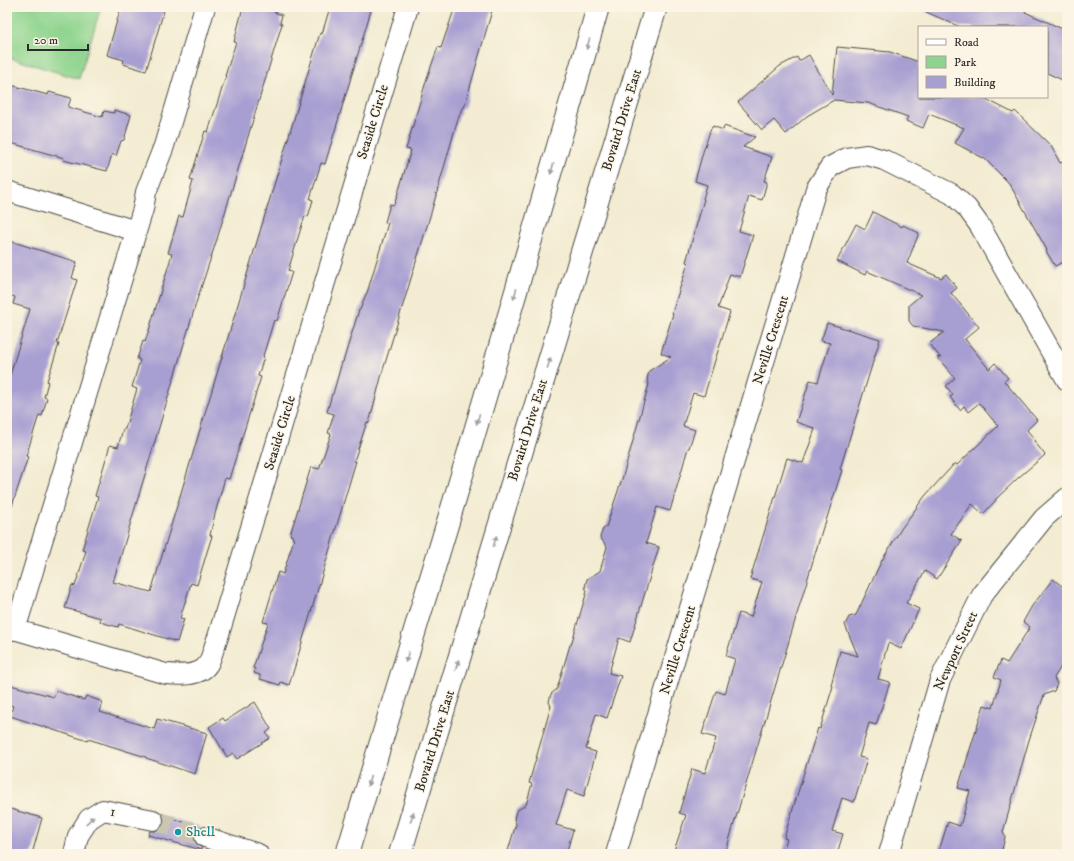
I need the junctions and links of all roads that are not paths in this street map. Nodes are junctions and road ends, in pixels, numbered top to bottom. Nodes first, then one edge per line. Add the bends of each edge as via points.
1 (205, 7) edge
2 (408, 7) edge
3 (598, 7) edge
4 (656, 7) edge
5 (7, 191) edge
6 (136, 231) junction
7 (1067, 380) edge
8 (1067, 498) edge
9 (11, 628) edge
10 (153, 820) tunnel mouth
11 (205, 837) tunnel mouth
12 (74, 854) edge
13 (258, 854) edge
14 (347, 854) edge
15 (400, 854) edge
16 (616, 854) edge
17 (889, 854) edge

1 - 6 street, Seaside Circle
2 - 9 street, Seaside Circle via 208,664 203,669 189,674 166,674
3 -> 14 main road via 419,620
15 -> 4 main road, Bovaird Drive East
5 - 6 street
6 - 9 street, Seaside Circle
7 - 16 street, Neville Crescent via 980,226 967,208 952,194 884,160 867,155 847,158 830,167 816,189
8 - 17 street, Newport Street via 1044,518 982,595 940,680
12 -> 10 street, 1 via 78,836 89,819 103,810
11 - 13 street

